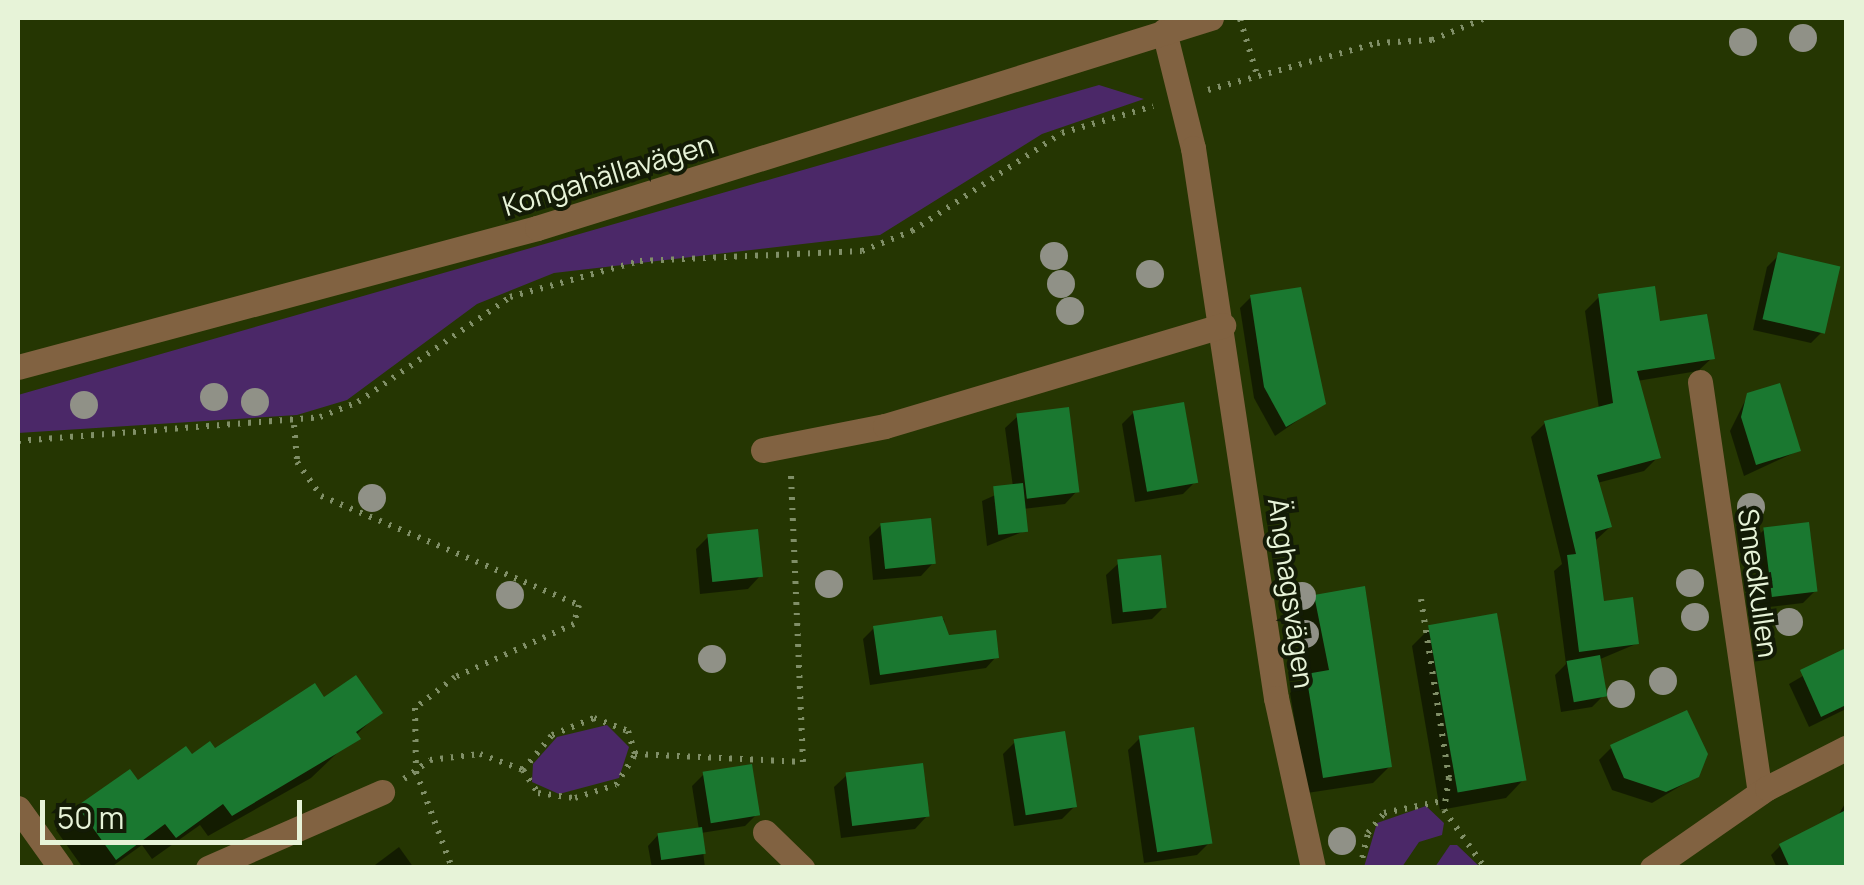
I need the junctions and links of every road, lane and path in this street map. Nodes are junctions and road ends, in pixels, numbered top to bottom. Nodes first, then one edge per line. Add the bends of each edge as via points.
1 (1210, 18) edge
2 (1240, 18) edge
3 (1486, 18) edge
4 (1164, 32) junction
5 (1257, 75) junction
6 (1184, 98) junction
7 (1223, 325) junction
8 (18, 367) edge
9 (1700, 382) dead end
10 (294, 424) junction
11 (18, 440) edge
12 (763, 450) dead end
13 (791, 465) dead end
14 (1421, 598) dead end
15 (1846, 748) edge
16 (635, 754) junction
17 (523, 770) junction
18 (416, 772) junction
19 (382, 792) joint
20 (1760, 793) junction
21 (1442, 801) junction
22 (18, 808) edge
23 (766, 832) dead end
24 (61, 868) edge
25 (208, 868) edge
26 (452, 868) edge
27 (802, 868) edge
28 (1313, 868) edge
29 (1360, 868) edge
30 (1485, 868) edge
31 (1652, 868) edge

1 - 4 street, Kongahällavägen
2 - 5 path
3 - 5 path via 1432,40 1377,44
4 - 6 street, Änghagsvägen
4 - 8 street, Kongahällavägen via 537,228
5 - 6 path
6 - 7 street, Änghagsvägen
6 - 10 path via 1062,133 912,230 862,251 640,261 510,297 358,402
7 - 12 street via 885,426
7 - 28 street, Änghagsvägen via 1276,698
9 - 20 street, Smedkullen
10 - 11 path
10 - 18 path via 302,474 336,506 579,605 574,624 548,639 432,689 410,729
13 - 16 path via 803,762
14 - 21 path via 1449,778
15 - 20 street
16 - 17 path via 616,785 575,798 538,794
16 - 17 path via 628,731 594,718 552,735
17 - 18 path via 462,753
18 - 19 path
18 - 26 path
19 - 25 street
20 - 31 street
21 - 29 path via 1384,813
21 - 30 path
22 - 24 street
23 - 27 street

